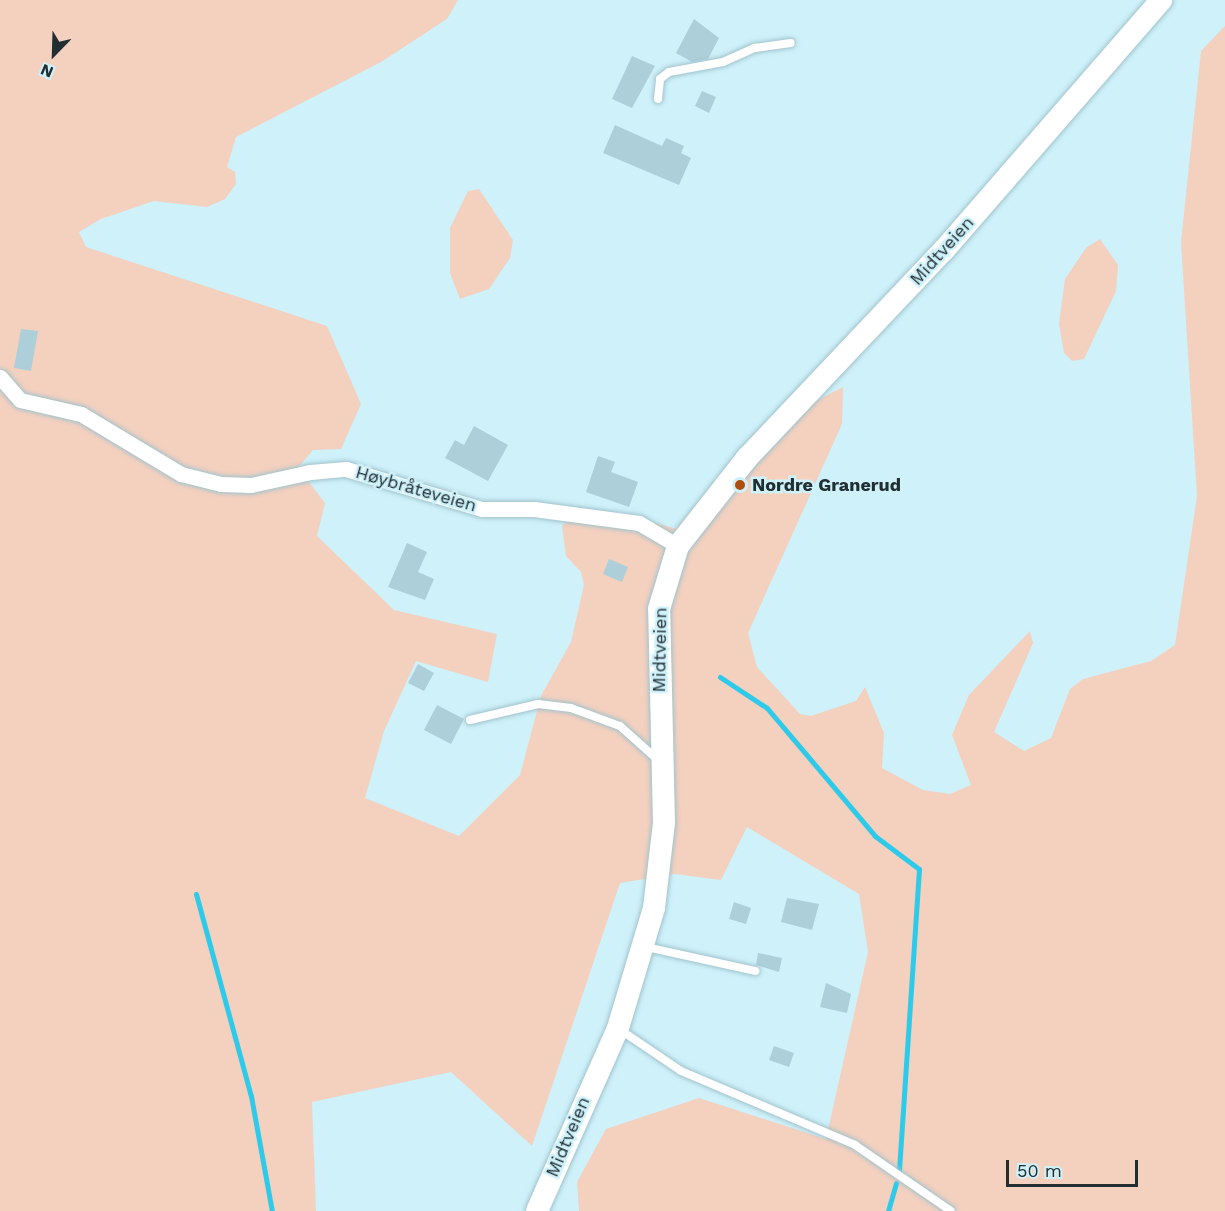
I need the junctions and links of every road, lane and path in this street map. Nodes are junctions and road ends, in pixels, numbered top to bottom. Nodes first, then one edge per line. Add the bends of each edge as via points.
1 (1161, 0) edge
2 (791, 43) dead end
3 (658, 99) dead end
4 (0, 377) edge
5 (678, 546) junction
6 (470, 720) dead end
7 (663, 761) junction
8 (645, 947) junction
9 (754, 971) dead end
10 (618, 1028) junction
11 (537, 1211) edge
12 (951, 1211) edge

1 - 5 main road, Midtveien via 944,250 747,458
2 - 3 lane via 755,48 723,62 669,72 660,79
4 - 5 street, Høybråteveien via 20,400 96,420 155,461 201,479 251,485 310,471 346,469 482,509 534,509 639,523
5 - 7 main road, Midtveien via 658,609
6 - 7 lane via 538,704 571,708 620,726
7 - 8 main road, Midtveien via 663,848
8 - 9 lane
8 - 10 main road, Midtveien
10 - 11 main road, Midtveien
10 - 12 lane via 681,1071 845,1140

